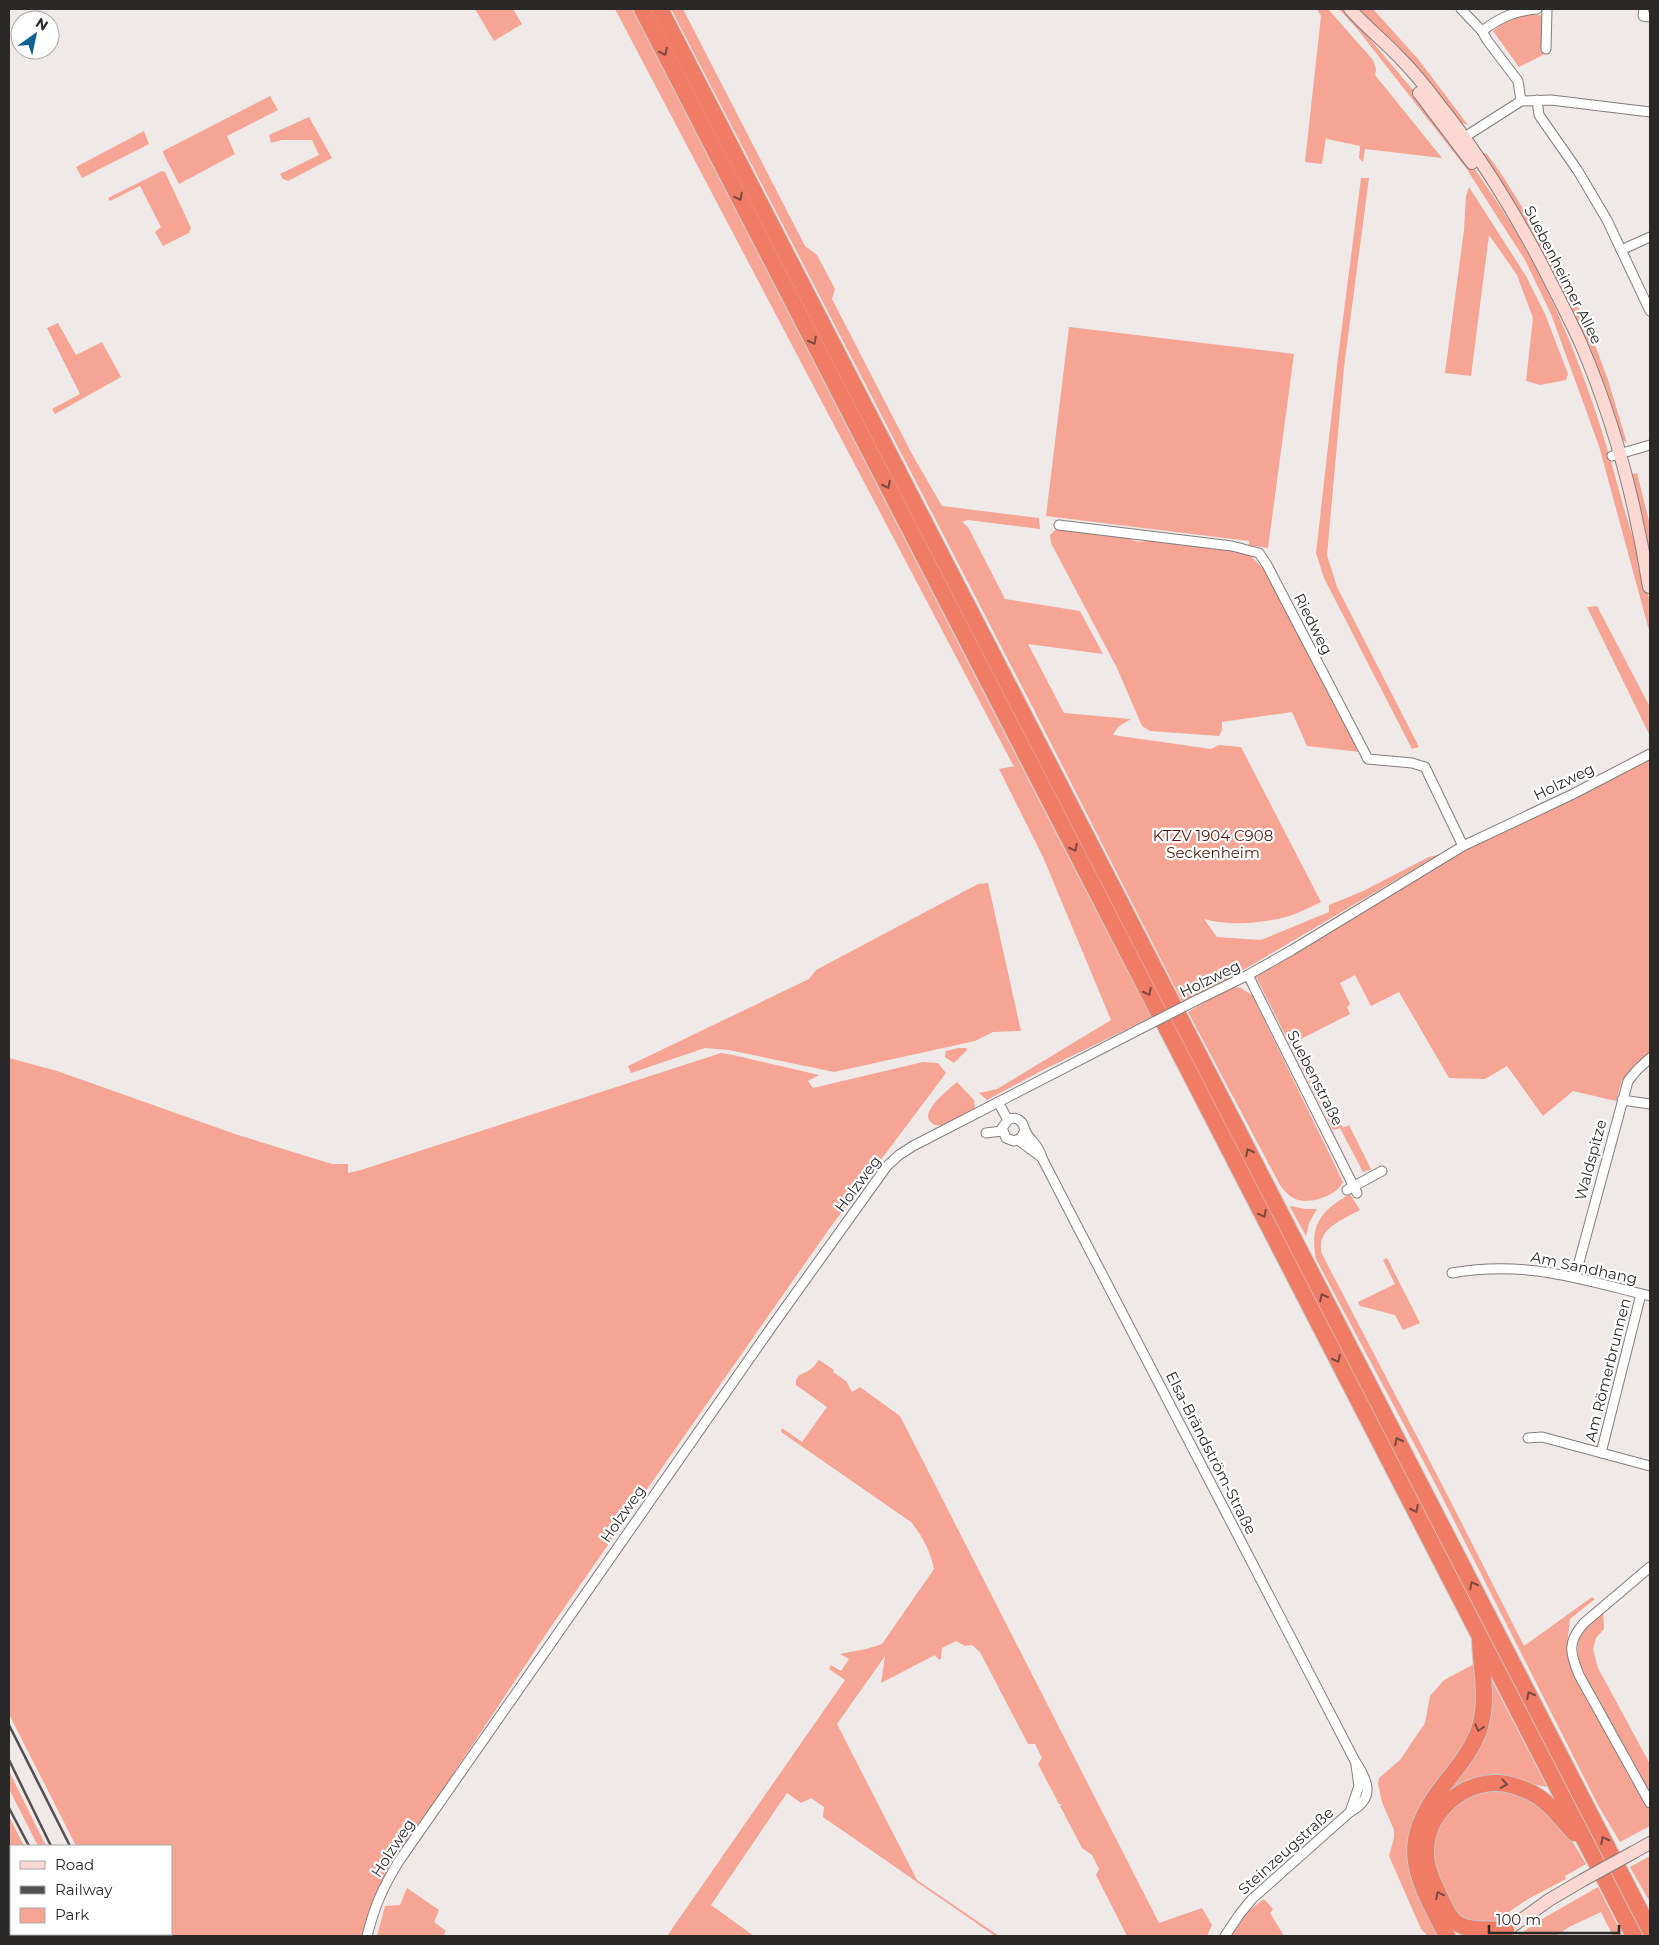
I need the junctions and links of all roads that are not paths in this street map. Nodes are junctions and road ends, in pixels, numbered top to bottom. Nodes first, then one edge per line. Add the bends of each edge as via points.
1 (642, 9) edge
2 (660, 9) edge
3 (1350, 9) edge
4 (1461, 9) edge
5 (1537, 9) edge
6 (1547, 9) edge
7 (1644, 9) edge
8 (1650, 17) edge
9 (1482, 31) junction
10 (1546, 49) dead end
11 (1537, 100) junction
12 (1521, 101) junction
13 (1650, 112) edge
14 (1461, 140) junction
15 (1650, 237) edge
16 (1621, 250) junction
17 (1650, 311) edge
18 (1650, 445) edge
19 (1616, 455) junction
20 (1059, 525) dead end
21 (1650, 589) edge
22 (1650, 754) edge
23 (1463, 846) junction
24 (1248, 976) junction
25 (1650, 1058) edge
26 (1622, 1100) junction
27 (998, 1102) junction
28 (1650, 1104) edge
29 (1008, 1120) junction
30 (1025, 1130) junction
31 (1002, 1131) junction
32 (986, 1133) dead end
33 (1018, 1140) junction
34 (1042, 1158) junction
35 (1382, 1171) dead end
36 (1452, 1273) dead end
37 (1574, 1277) junction
38 (1646, 1295) edge
39 (1528, 1438) dead end
40 (1601, 1452) junction
41 (1650, 1466) edge
42 (1650, 1567) edge
43 (1480, 1635) junction
44 (1650, 1803) edge
45 (1350, 1812) joint
46 (1650, 1843) edge
47 (1591, 1852) junction
48 (1626, 1883) junction
49 (1650, 1910) edge
50 (1453, 1920) junction
51 (1650, 1930) edge
52 (1502, 1933) edge
53 (367, 1936) edge
54 (1225, 1936) edge
55 (1447, 1936) edge
56 (1462, 1936) edge
57 (1634, 1936) edge

1 -> 43 highway
48 -> 2 highway
3 - 14 main road, Suebenheimer Allee via 1399,57 1438,102
4 - 9 street
5 - 9 street via 1518,11
6 - 10 street
7 - 8 street via 1643,16
9 - 12 street via 1518,80
11 - 12 street
11 - 13 street
11 - 16 street via 1540,115 1578,171
12 - 14 street
14 - 19 main road, Suebenheimer Allee via 1500,190 1562,304 1594,377
15 - 16 street
16 - 17 street
18 - 19 street
19 - 21 main road, Suebenheimer Allee via 1642,542
20 - 23 street, Riedweg via 1232,546 1259,553 1368,759 1424,767
22 - 23 street, Holzweg
23 - 24 street, Holzweg
24 - 27 street, Holzweg, bridge
24 - 35 street, Suebenstraße via 1353,1190
25 - 26 street, Waldspitze via 1628,1081
26 - 28 street
26 - 37 street, Waldspitze
27 - 29 street
27 - 53 street, Holzweg via 898,1155 877,1180 399,1861 375,1905
29 - 30 street via 1020,1120
29 - 31 street
30 - 33 street
30 - 34 street, Elsa-Brändström-Straße via 1040,1148
31 - 32 street
31 - 33 street via 1006,1138
33 - 34 street, Elsa-Brändström-Straße
34 - 45 street, Elsa-Brändström-Straße via 1356,1761 1359,1786
36 - 37 street, Am Sandhang via 1507,1267
37 - 38 street, Am Sandhang
38 - 40 street, Am Römerbrunnen
39 - 40 street via 1542,1437
40 - 41 street
42 - 44 street via 1584,1623 1571,1643 1579,1676
43 - 47 highway
43 -> 55 highway via 1485,1694 1480,1728 1462,1764 1424,1814 1414,1848 1414,1862 1421,1886
45 - 54 street, Steinzeugstraße via 1265,1886
46 - 52 main road, bridge via 1583,1880
50 -> 47 highway via 1430,1873 1426,1846 1431,1826 1442,1808 1468,1789 1495,1782 1536,1795
47 - 57 highway
48 - 49 highway
48 - 51 highway
50 - 52 highway via 1473,1929
50 - 56 highway

